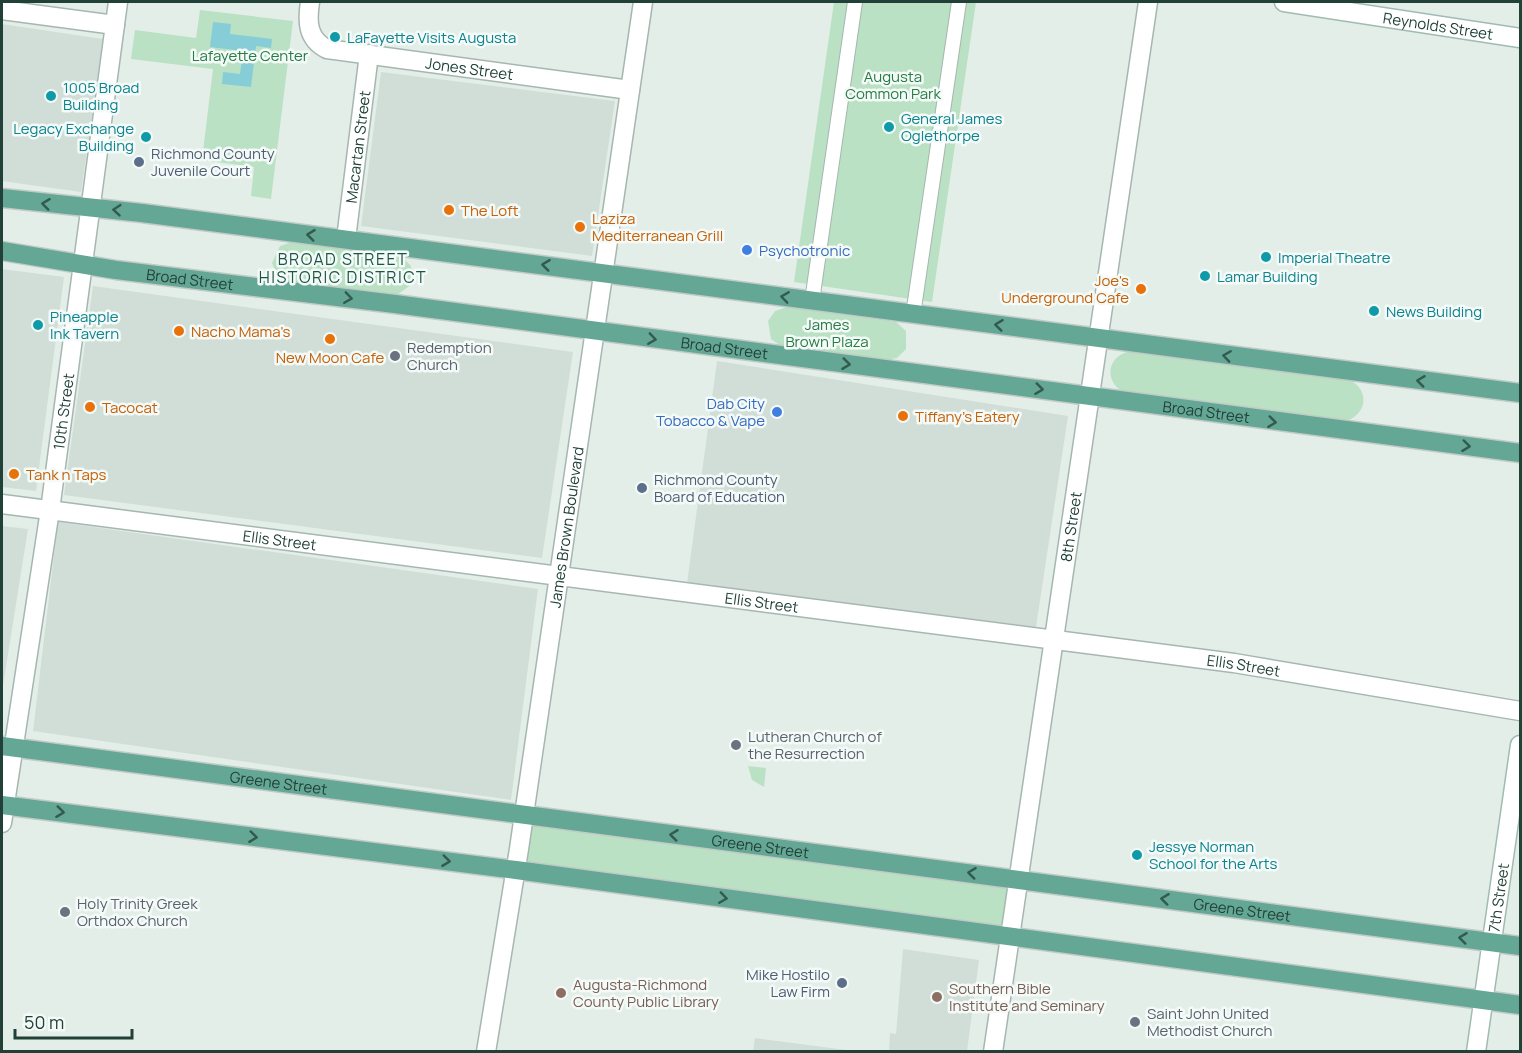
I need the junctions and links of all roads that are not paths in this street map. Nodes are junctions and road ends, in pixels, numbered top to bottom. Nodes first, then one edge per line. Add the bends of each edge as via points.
1 (118, 2) edge
2 (310, 2) edge
3 (643, 2) edge
4 (855, 2) edge
5 (958, 2) edge
6 (1148, 2) edge
7 (1284, 2) edge
8 (2, 10) edge
9 (115, 25) junction
10 (1521, 38) edge
11 (369, 54) junction
12 (630, 90) junction
13 (2, 198) edge
14 (90, 208) junction
15 (346, 239) junction
16 (2, 251) edge
17 (82, 264) junction
18 (604, 273) junction
19 (812, 301) junction
20 (914, 315) junction
21 (594, 331) junction
22 (1098, 338) junction
23 (1521, 393) edge
24 (1090, 396) junction
25 (1521, 453) edge
26 (2, 504) edge
27 (50, 510) junction
28 (560, 577) junction
29 (1055, 640) junction
30 (1521, 711) edge
31 (1521, 745) edge
32 (7, 746) edge
33 (2, 811) edge
34 (524, 815) junction
35 (516, 870) junction
36 (1019, 880) junction
37 (1010, 936) junction
38 (1491, 942) junction
39 (1521, 946) edge
40 (1483, 1000) junction
41 (1521, 1005) edge
42 (486, 1052) edge
43 (993, 1052) edge
44 (1476, 1052) edge

1 - 9 street, 10th Street
2 - 11 street, Jones Street via 308,22 314,39 327,49
3 - 12 street, James Brown Boulevard
4 - 19 street
5 - 20 street
6 - 22 street, 8th Street
7 - 10 street, Reynolds Street
8 - 9 street
9 - 14 street, 10th Street
11 - 12 street, Jones Street
11 - 15 street, Macartan Street
12 - 18 street, James Brown Boulevard
14 -> 13 main road
15 -> 14 main road
14 - 17 street, 10th Street
18 -> 15 main road
16 - 17 main road, Broad Street
17 -> 21 main road, Broad Street
17 - 27 street, 10th Street
19 -> 18 main road
18 - 21 street, James Brown Boulevard
19 - 20 main road
22 -> 20 main road
21 -> 24 main road, Broad Street
21 - 28 street, James Brown Boulevard
23 -> 22 main road
22 - 24 street, 8th Street
24 -> 25 main road, Broad Street
24 - 29 street, 8th Street
26 - 27 street, Ellis Street
27 - 28 street, Ellis Street
27 - 32 street, 10th Street
28 - 29 street, Ellis Street
28 - 34 street, James Brown Boulevard
29 - 30 street, Ellis Street via 1234,663
29 - 36 street, 8th Street
31 - 38 street, 7th Street
32 - 33 street, 10th Street
32 - 34 main road, Greene Street
33 -> 35 main road
34 - 35 street, James Brown Boulevard
36 -> 34 main road, Greene Street
35 -> 37 main road
35 - 42 street, James Brown Boulevard
36 - 37 street, 8th Street
38 -> 36 main road, Greene Street
37 - 40 main road
37 - 43 street, 8th Street
38 - 39 main road, Greene Street
38 - 40 street, 7th Street
40 - 41 main road
40 - 44 street, 7th Street

